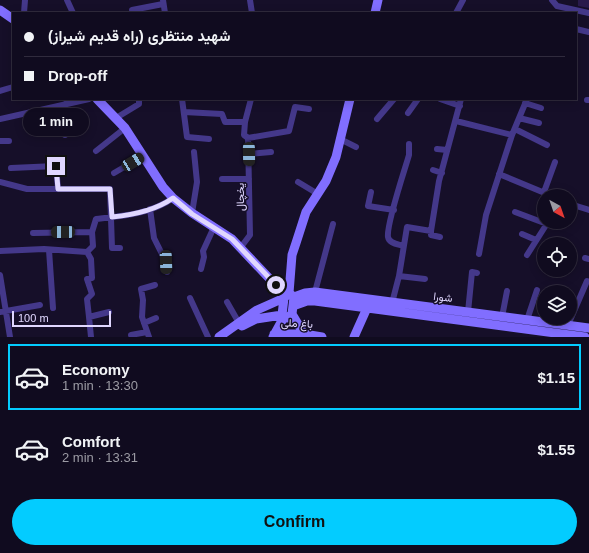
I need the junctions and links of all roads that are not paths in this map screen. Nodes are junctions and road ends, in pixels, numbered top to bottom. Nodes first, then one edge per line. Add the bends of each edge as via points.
1 (25, 0) edge
2 (67, 0) edge
3 (250, 0) edge
4 (378, 0) edge
5 (463, 0) edge
6 (552, 0) edge
7 (163, 2) edge
8 (0, 10) edge
9 (132, 10) dead end
10 (564, 11) edge
11 (24, 12) edge
12 (73, 12) edge
13 (165, 12) edge
14 (252, 12) edge
15 (375, 12) edge
16 (457, 12) edge
17 (576, 12) edge
18 (577, 12) edge
19 (589, 13) edge
20 (12, 18) edge
21 (577, 29) edge
22 (589, 32) edge
23 (12, 87) edge
24 (0, 91) edge
25 (85, 100) edge
26 (98, 100) edge
27 (139, 100) edge
28 (182, 100) edge
29 (251, 100) edge
30 (350, 100) edge
31 (393, 100) edge
32 (417, 100) edge
33 (447, 100) edge
34 (526, 101) edge
35 (460, 102) edge
36 (65, 104) junction
37 (541, 108) dead end
38 (309, 109) dead end
39 (184, 112) junction
40 (408, 113) dead end
41 (116, 118) junction
42 (519, 118) junction
43 (0, 119) edge
44 (377, 119) dead end
45 (456, 121) junction
46 (245, 122) junction
47 (539, 123) dead end
48 (125, 128) junction
49 (514, 132) junction
50 (65, 135) dead end
51 (248, 138) junction
52 (209, 139) dead end
53 (340, 139) junction
54 (0, 141) edge
55 (9, 141) dead end
56 (409, 144) dead end
57 (548, 145) dead end
58 (356, 146) dead end
59 (438, 149) dead end
60 (447, 150) junction
61 (96, 151) dead end
62 (194, 152) dead end
63 (271, 152) dead end
64 (249, 154) junction
65 (143, 156) junction
66 (555, 162) dead end
67 (11, 168) dead end
68 (433, 170) dead end
69 (114, 173) dead end
70 (442, 173) junction
71 (499, 174) junction
72 (222, 179) dead end
73 (249, 179) junction
74 (0, 182) edge
75 (298, 182) dead end
76 (58, 189) junction
77 (537, 189) edge
78 (545, 189) edge
79 (371, 192) dead end
80 (318, 194) junction
81 (173, 198) junction
82 (577, 206) edge
83 (150, 209) junction
84 (394, 210) junction
85 (589, 210) edge
86 (515, 212) dead end
87 (192, 214) junction
88 (112, 217) junction
89 (537, 220) edge
90 (334, 224) dead end
91 (214, 227) junction
92 (543, 229) edge
93 (431, 231) junction
94 (33, 232) dead end
95 (92, 232) junction
96 (522, 234) dead end
97 (440, 237) dead end
98 (536, 240) junction
99 (403, 246) junction
100 (241, 247) junction
101 (120, 248) dead end
102 (49, 250) junction
103 (0, 251) edge
104 (87, 252) junction
105 (479, 254) dead end
106 (527, 255) dead end
107 (201, 269) dead end
108 (167, 272) dead end
109 (477, 273) dead end
110 (0, 275) edge
111 (399, 276) junction
112 (425, 279) dead end
113 (587, 281) dead end
114 (155, 285) dead end
115 (537, 290) dead end
116 (507, 291) dead end
117 (315, 292) junction
118 (190, 298) dead end
119 (227, 302) dead end
120 (392, 303) junction
121 (288, 304) junction
122 (577, 304) edge
123 (40, 305) dead end
124 (54, 308) dead end
125 (367, 308) junction
126 (3, 312) edge
127 (109, 312) dead end
128 (468, 312) junction
129 (89, 317) junction
130 (502, 317) junction
131 (156, 318) dead end
132 (527, 320) junction
133 (537, 321) edge
134 (144, 323) junction
135 (240, 325) junction
136 (568, 325) edge
137 (589, 328) edge
138 (304, 334) junction
139 (131, 335) dead end
140 (148, 335) edge
141 (560, 335) edge
142 (273, 336) edge
143 (10, 337) edge
144 (91, 337) edge
145 (208, 337) edge
146 (219, 337) edge
147 (228, 337) edge
148 (322, 337) edge
149 (354, 337) edge
150 (585, 337) edge

1 - 11 street
2 - 12 street
3 - 14 street
4 - 15 street
5 - 16 street
6 - 10 street
7 - 9 street
7 - 13 street
8 - 20 street
10 - 17 street
18 - 19 street
21 - 22 street
23 - 24 street
25 - 36 street
26 - 41 street
27 - 41 street via 139,104
28 - 39 street
29 - 46 street, یخچال
30 - 53 street
31 - 44 street
32 - 40 street
33 - 35 street
34 - 37 street
34 - 42 street
35 - 45 street
36 - 43 street
36 - 50 street via 69,123 65,127
38 - 51 street via 295,107 289,131
39 - 46 street via 222,114 225,122
39 - 52 street via 187,137
41 - 48 street
42 - 47 street
42 - 49 street
45 - 49 street
45 - 60 street
46 - 51 street, یخچال via 244,135
48 - 61 street
48 - 65 street
49 - 57 street
49 - 71 street
51 - 64 street, یخچال
53 - 58 street
53 - 80 street via 336,157
54 - 55 street
56 - 84 street via 410,155
59 - 60 street
60 - 70 street
62 - 87 street via 197,182
63 - 64 street
64 - 73 street, یخچال
65 - 69 street
65 - 81 street
66 - 78 street
67 - 76 street via 56,166
68 - 70 street
70 - 93 street
71 - 77 street
71 - 105 street via 486,215
72 - 73 street
73 - 100 street, یخچال via 250,235
74 - 76 street via 27,189
75 - 80 street
76 - 88 street via 110,189
79 - 84 street via 368,206
80 - 121 street via 306,212 292,255
81 - 83 street via 162,206
81 - 87 street
82 - 85 street
83 - 88 street via 127,216
83 - 108 street via 154,238 166,262
84 - 99 street via 388,224 388,237 391,242
86 - 89 street
87 - 91 street
88 - 95 street via 96,219
88 - 101 street via 112,248
90 - 117 street
91 - 100 street
91 - 107 street via 203,251
92 - 98 street
93 - 97 street via 431,235
93 - 99 street via 407,227
94 - 95 street
95 - 104 street via 93,246
96 - 98 street
98 - 106 street
99 - 111 street
100 - 121 street
102 - 103 street
102 - 104 street
102 - 124 street
104 - 129 street via 91,259 92,278 87,279 92,294 87,299
109 - 128 street via 472,272
110 - 126 street
111 - 112 street
111 - 120 street
113 - 122 street
114 - 134 street via 141,289
115 - 132 street
116 - 130 street
117 - 120 street, شورا
117 - 121 street, شورا via 305,293
118 - 145 street
119 - 135 street
120 - 128 street, شورا
121 - 125 street, شورا via 307,301
121 - 135 street
121 - 135 street via 257,310
121 - 138 street
121 - 142 street
123 - 126 street
125 - 141 street, شورا
125 - 149 street
126 - 143 street
127 - 129 street
128 - 130 street, شورا
129 - 144 street
130 - 132 street, شورا
131 - 134 street
132 - 133 street, شورا
134 - 140 street
135 - 146 street
135 - 147 street
136 - 137 street, شورا
138 - 142 street, باغ ملی
138 - 148 street, باغ ملی
139 - 140 street
141 - 150 street, شورا

